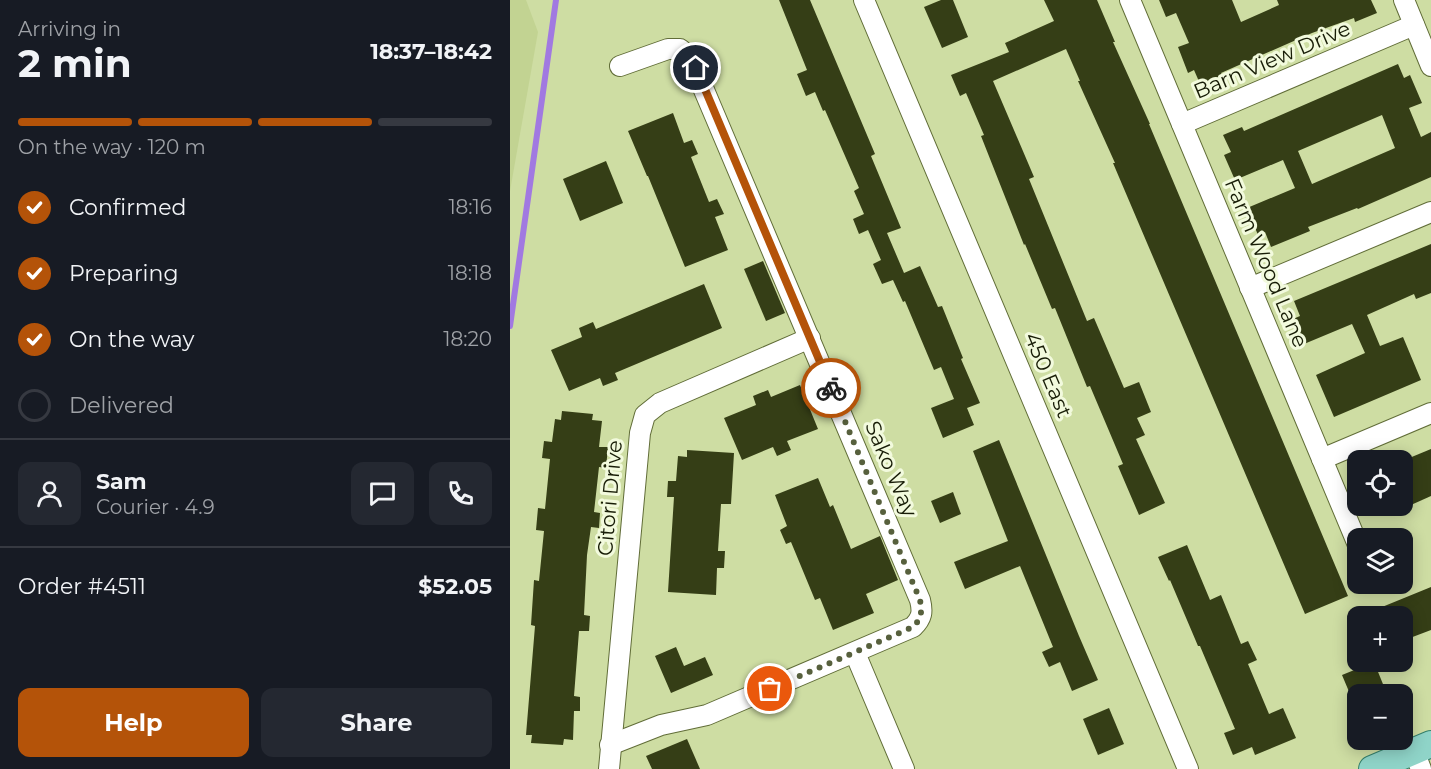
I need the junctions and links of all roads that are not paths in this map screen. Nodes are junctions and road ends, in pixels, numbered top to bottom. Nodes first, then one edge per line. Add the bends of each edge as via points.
1 (864, 0) edge
2 (1130, 0) edge
3 (1404, 0) edge
4 (1414, 25) junction
5 (620, 66) dead end
6 (1431, 66) edge
7 (1182, 124) junction
8 (1431, 212) edge
9 (1250, 288) junction
10 (810, 338) junction
11 (1431, 413) edge
12 (1322, 459) junction
13 (1351, 528) edge
14 (855, 653) junction
15 (610, 745) junction
16 (1422, 755) edge
17 (609, 769) edge
18 (904, 769) edge
19 (1188, 769) edge
20 (1372, 769) edge

1 - 19 street, 450 East
2 - 7 street, Farm Wood Lane
3 - 4 street
4 - 6 street
4 - 7 street, Barn View Drive
5 - 10 street, Sako Way via 668,49 680,49 690,57
7 - 9 street, Farm Wood Lane
8 - 9 street
9 - 12 street, Farm Wood Lane
10 - 14 street, Sako Way via 922,610 913,627
10 - 15 street, Citori Drive via 660,403 645,415 640,433
11 - 12 street
12 - 13 street, Farm Wood Lane
14 - 15 street via 707,715 661,725
14 - 18 street
15 - 17 street, Citori Drive
16 - 20 main road

